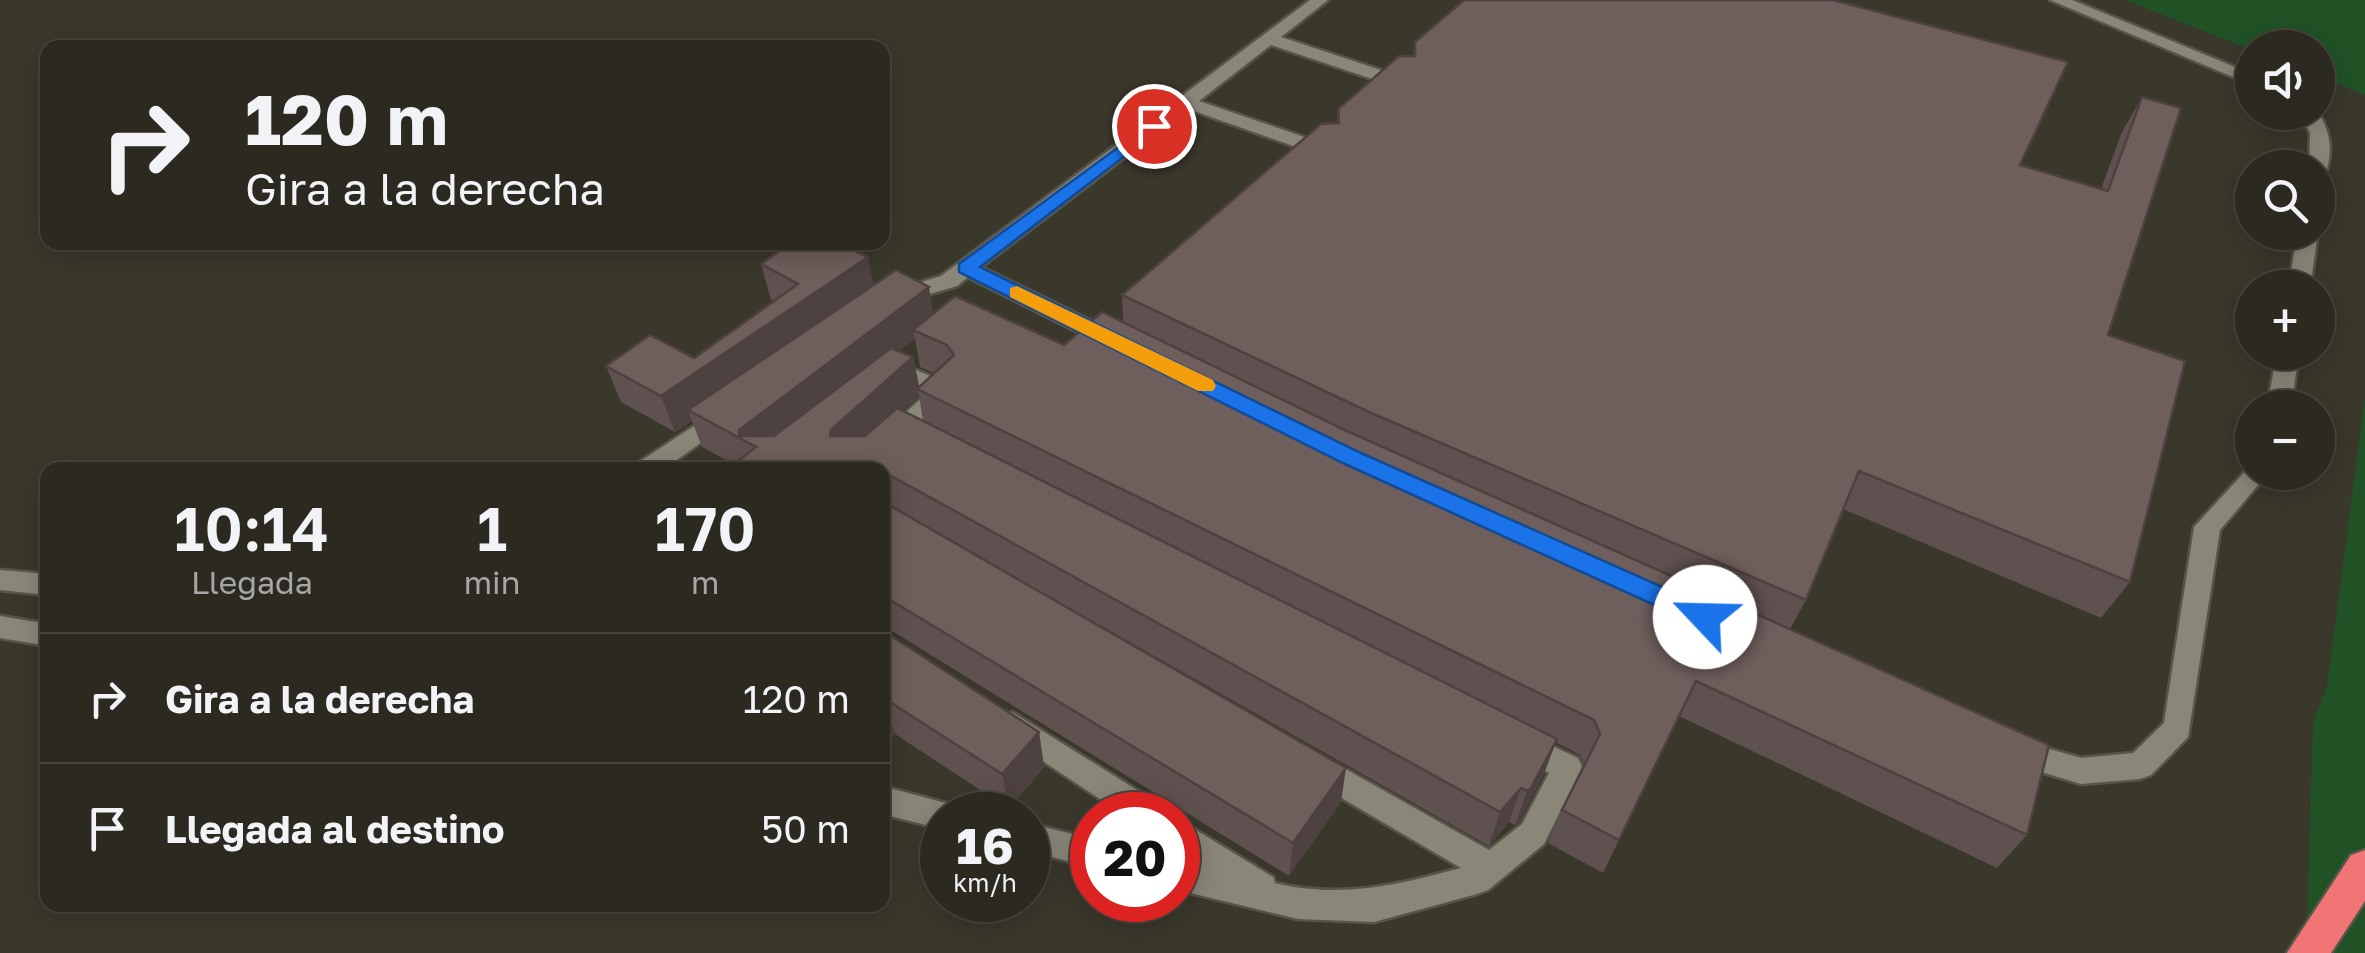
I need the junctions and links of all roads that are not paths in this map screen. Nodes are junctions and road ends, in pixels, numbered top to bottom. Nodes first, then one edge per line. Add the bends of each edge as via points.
1 (1320, 0) edge
2 (2058, 0) edge
3 (1268, 39) junction
4 (2235, 73) edge
5 (1402, 83) edge
6 (1185, 102) junction
7 (1326, 152) edge
8 (958, 274) junction
9 (873, 311) edge
10 (950, 312) edge
11 (918, 354) edge
12 (1142, 354) edge
13 (743, 402) edge
14 (657, 462) edge
15 (868, 462) edge
16 (2241, 490) edge
17 (0, 580) edge
18 (40, 585) edge
19 (0, 628) edge
20 (40, 634) edge
21 (983, 706) edge
22 (1497, 732) edge
23 (1992, 745) edge
24 (1287, 751) edge
25 (1115, 792) edge
26 (890, 802) edge
27 (920, 810) edge
28 (1200, 848) edge
29 (1490, 868) junction
30 (2365, 868) edge
31 (1200, 880) edge
32 (1281, 901) junction
33 (2307, 953) edge

1 - 3 lane
2 - 4 lane
3 - 5 lane
3 - 6 lane
6 - 7 lane
6 - 8 lane
8 - 9 lane
8 - 10 lane
8 - 12 lane
11 - 15 lane via 890,376 944,391 913,435
13 - 14 lane
16 - 23 lane via 2208,527 2178,728 2140,766 2081,771
17 - 18 lane
19 - 20 lane
21 - 25 lane
22 - 29 lane via 1566,767 1533,834
24 - 29 lane
26 - 27 lane
28 - 32 lane
29 - 32 lane via 1477,879 1374,906
30 - 33 highway
31 - 32 lane

